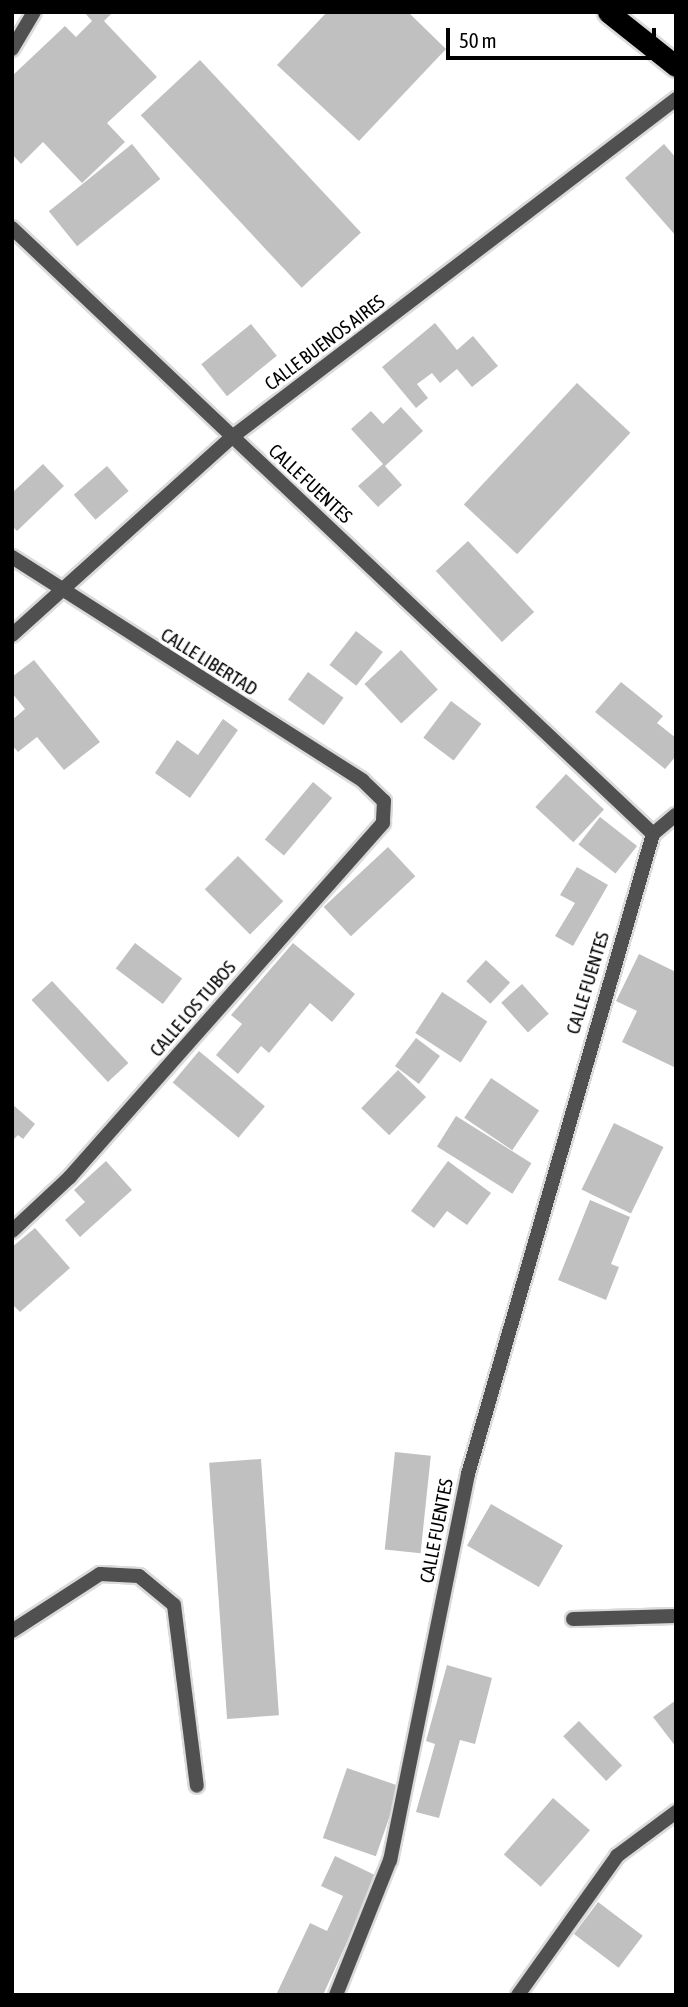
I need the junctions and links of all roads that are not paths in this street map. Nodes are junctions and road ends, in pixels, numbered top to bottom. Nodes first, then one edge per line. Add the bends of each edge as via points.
1 (34, 12) edge
2 (608, 12) edge
3 (12, 49) edge
4 (676, 66) edge
5 (676, 99) edge
6 (12, 228) edge
7 (232, 437) junction
8 (12, 557) edge
9 (59, 590) junction
10 (12, 635) edge
11 (384, 801) joint
12 (676, 815) edge
13 (653, 834) junction
14 (12, 1231) edge
15 (676, 1616) edge
16 (573, 1619) dead end
17 (12, 1631) edge
18 (197, 1786) dead end
19 (676, 1812) edge
20 (336, 1995) edge
21 (518, 1995) edge

1 - 3 street
2 - 4 highway
5 - 7 street, CALLE BUENOS AIRES
6 - 7 street, CALLE FUENTES
7 - 9 street, CALLE BUENOS AIRES
7 - 13 street, CALLE FUENTES
8 - 9 street, CALLE LIBERTAD
9 - 10 street, CALLE BUENOS AIRES
9 - 11 street, CALLE LIBERTAD via 363,781
11 - 14 street, CALLE LOS TUBOS via 383,823 70,1177
12 - 13 street
13 - 20 street, CALLE FUENTES via 468,1474 390,1860
15 - 16 street
17 - 18 street via 100,1574 139,1576 174,1605
19 - 21 street via 617,1856

